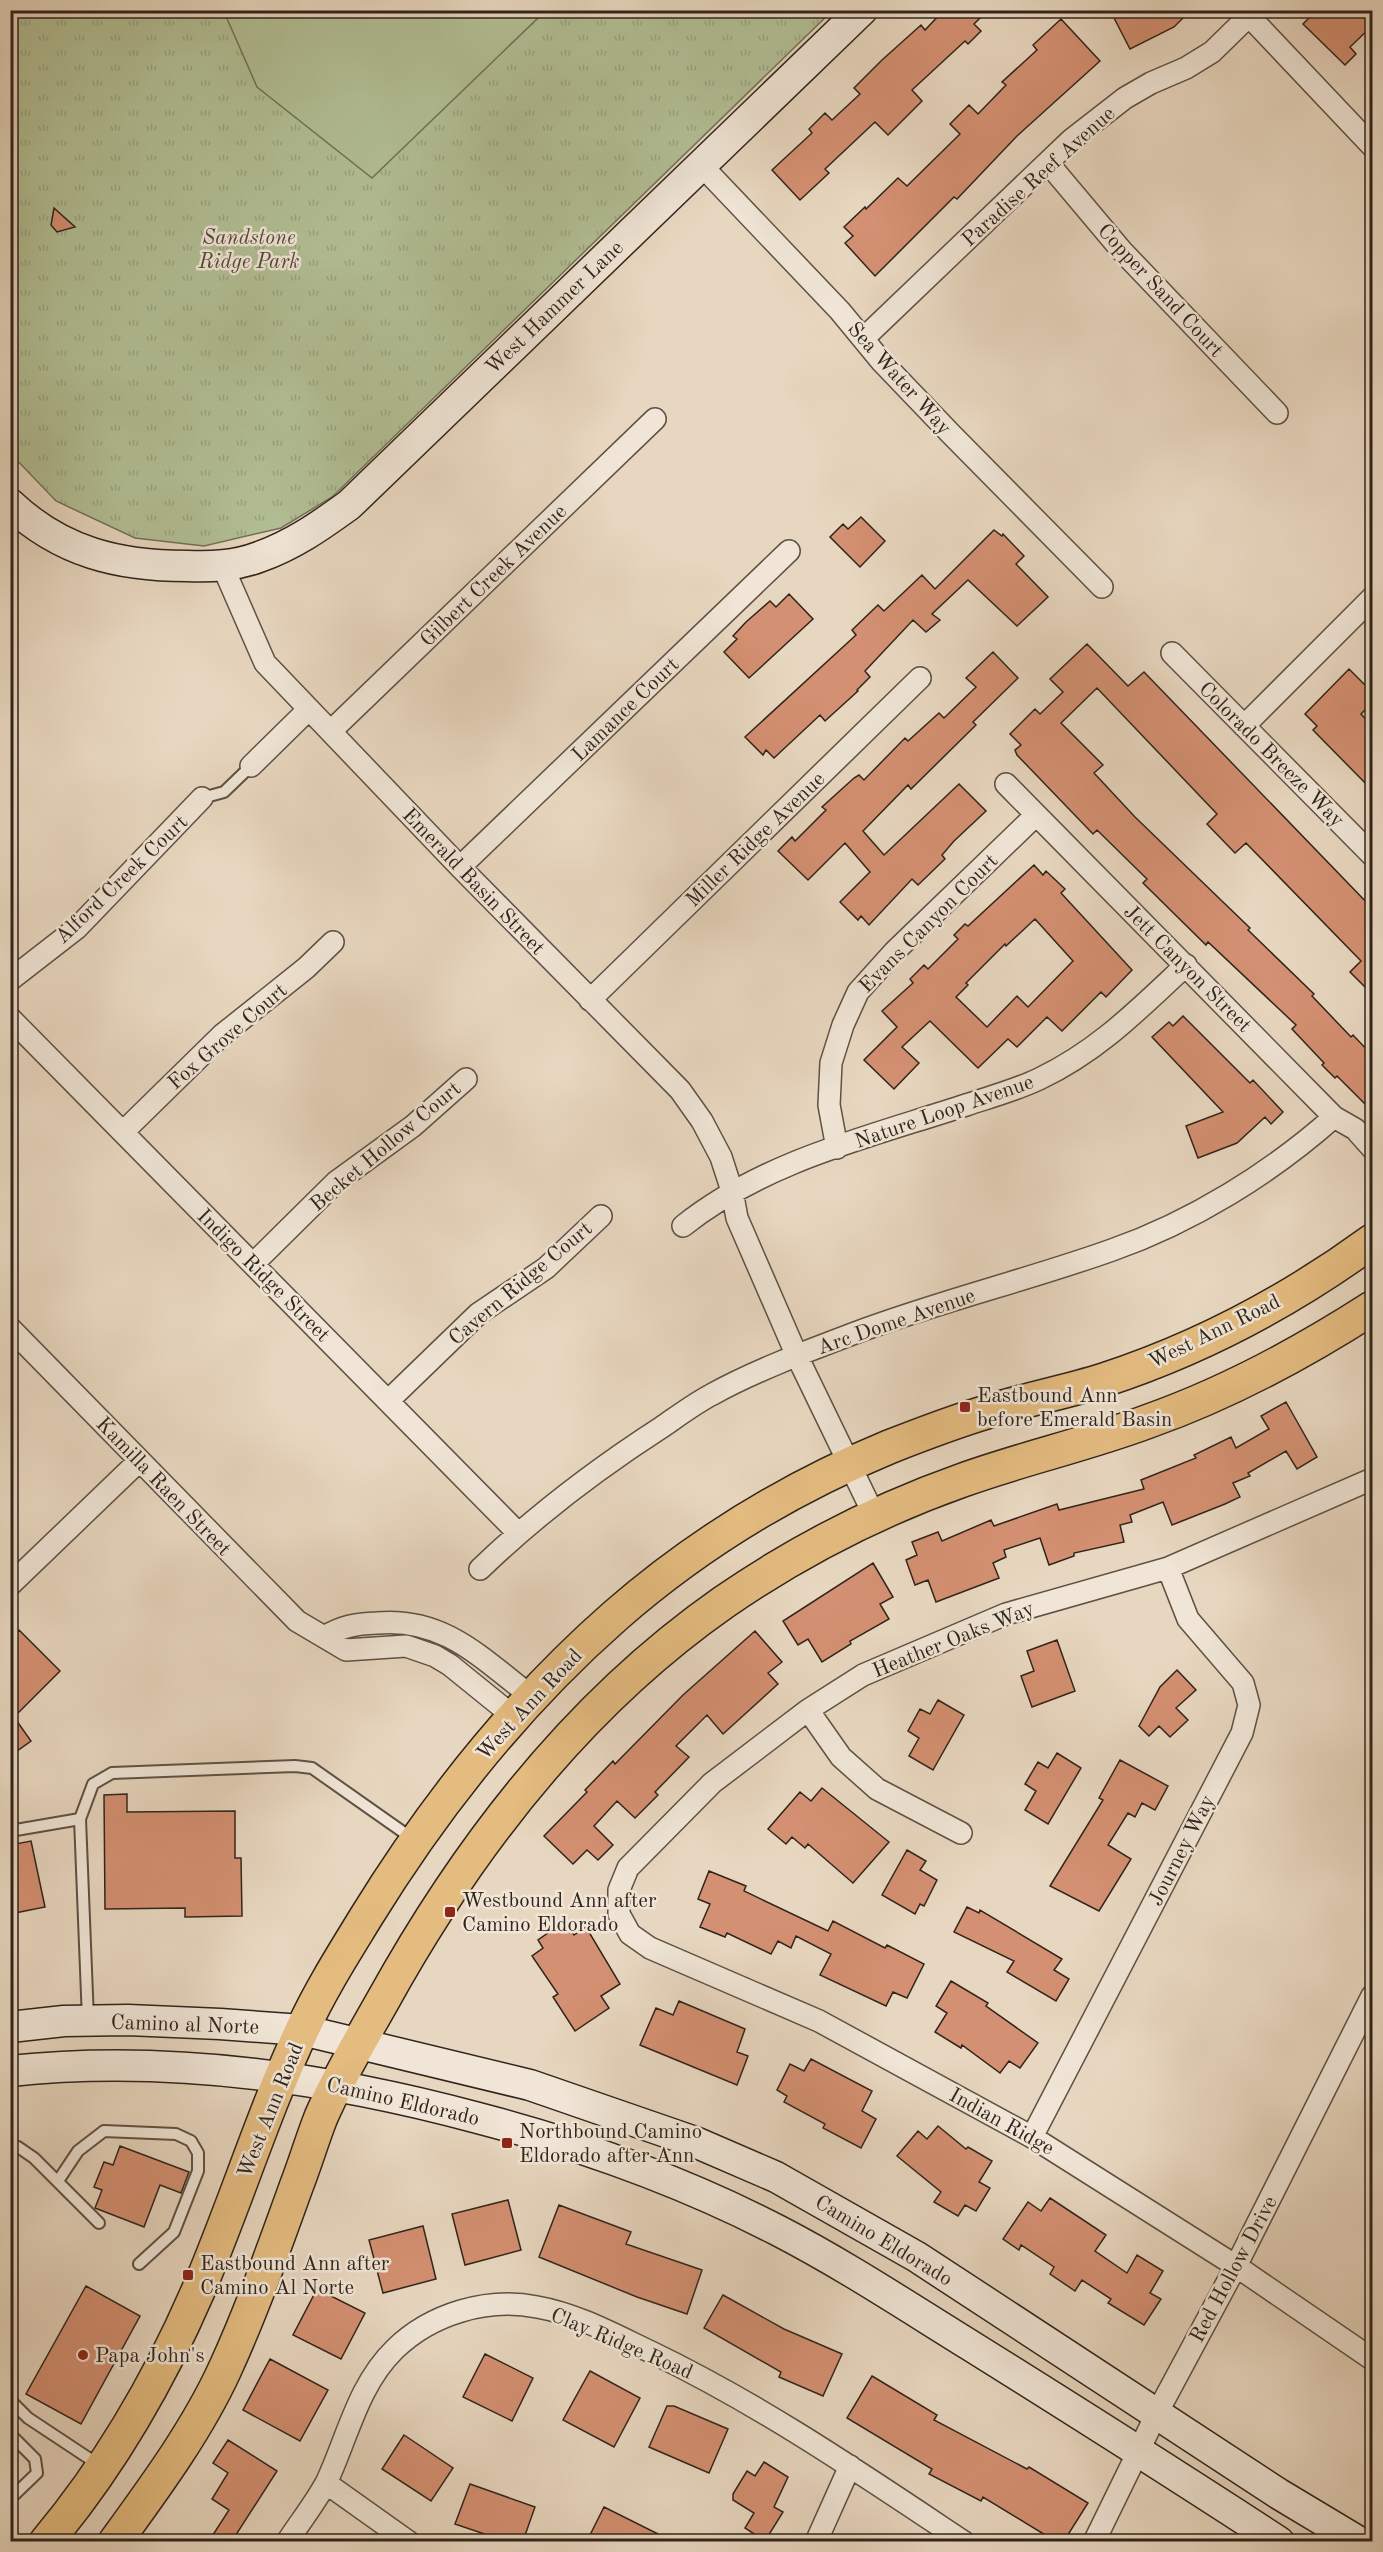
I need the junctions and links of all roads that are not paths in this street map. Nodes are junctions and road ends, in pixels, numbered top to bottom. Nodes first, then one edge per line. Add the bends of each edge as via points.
1 (862, 10) edge
2 (1252, 13) edge
3 (1372, 146) edge
4 (1048, 163) junction
5 (702, 166) junction
6 (863, 339) junction
7 (1277, 413) dead end
8 (655, 419) dead end
9 (10, 504) edge
10 (789, 551) dead end
11 (223, 567) junction
12 (1102, 587) dead end
13 (1372, 598) edge
14 (1172, 652) dead end
15 (920, 678) dead end
16 (309, 709) junction
17 (1244, 726) junction
18 (331, 731) junction
19 (251, 766) joint
20 (1006, 784) dead end
21 (202, 798) joint
22 (1036, 815) junction
23 (1372, 855) edge
24 (460, 867) junction
25 (333, 942) dead end
26 (1186, 965) junction
27 (10, 980) edge
28 (590, 1000) junction
29 (10, 1018) edge
30 (466, 1079) dead end
31 (1334, 1117) junction
32 (123, 1132) junction
33 (837, 1148) junction
34 (1372, 1148) edge
35 (732, 1191) junction
36 (601, 1216) dead end
37 (682, 1226) dead end
38 (1372, 1241) edge
39 (253, 1264) junction
40 (1372, 1308) edge
41 (10, 1328) edge
42 (797, 1356) junction
43 (388, 1401) junction
44 (139, 1461) junction
45 (849, 1465) junction
46 (1372, 1479) edge
47 (874, 1515) junction
48 (518, 1533) junction
49 (1168, 1568) junction
50 (480, 1569) dead end
51 (10, 1585) edge
52 (522, 1706) junction
53 (808, 1710) junction
54 (80, 1819) junction
55 (10, 1831) edge
56 (961, 1833) dead end
57 (416, 1841) junction
58 (619, 1914) joint
59 (1372, 1996) edge
60 (88, 2021) junction
61 (10, 2027) edge
62 (302, 2030) junction
63 (359, 2042) junction
64 (10, 2071) edge
65 (282, 2076) junction
66 (337, 2085) junction
67 (1032, 2137) junction
68 (18, 2147) dead end
69 (58, 2181) junction
70 (99, 2223) dead end
71 (139, 2264) dead end
72 (1236, 2266) junction
73 (1372, 2359) edge
74 (10, 2400) edge
75 (1157, 2413) junction
76 (10, 2434) edge
77 (1139, 2451) junction
78 (850, 2466) junction
79 (102, 2467) junction
80 (326, 2482) junction
81 (10, 2499) edge
82 (46, 2541) edge
83 (116, 2541) edge
84 (287, 2541) edge
85 (409, 2541) edge
86 (816, 2541) edge
87 (964, 2541) edge
88 (1094, 2541) edge
89 (1279, 2541) edge
90 (1359, 2541) edge

1 - 5 main road, West Hammer Lane
2 - 3 street
2 - 4 street, Paradise Reef Avenue via 1212,52 1125,98
4 - 6 street, Paradise Reef Avenue
4 - 7 street, Copper Sand Court via 1137,267
5 - 6 street, Sea Water Way
5 - 11 main road, West Hammer Lane via 349,505 310,534 258,558
6 - 12 street, Sea Water Way via 950,434
8 - 18 street, Gilbert Creek Avenue
9 - 11 main road, West Hammer Lane via 50,535 83,551 154,566
10 - 24 street, Lamance Court
11 - 16 street, Emerald Basin Street via 265,663
13 - 17 street
14 - 17 street, Colorado Breeze Way
15 - 28 street, Miller Ridge Avenue
16 - 18 street, Emerald Basin Street
16 - 19 street
17 - 23 street, Colorado Breeze Way
18 - 24 street, Emerald Basin Street
19 - 21 lane via 224,792
20 - 22 street, Jett Canyon Street
21 - 27 street, Alford Creek Court via 77,928
22 - 26 street, Jett Canyon Street
22 - 33 street, Evans Canyon Court via 858,992 831,1063 829,1105
24 - 28 street, Emerald Basin Street
25 - 32 street, Fox Grove Court via 306,969 222,1035
26 - 31 street, Jett Canyon Street
26 - 33 street, Nature Loop Avenue via 1080,1058 1036,1081
28 - 35 street, Emerald Basin Street via 680,1090 721,1157
29 - 32 street, Indigo Ridge Street
30 - 39 street, Becket Hollow Court via 414,1126 336,1182
31 - 34 street, Jett Canyon Street
31 - 42 street, Arc Dome Avenue via 1261,1175 1217,1201 1114,1250 857,1332
32 - 39 street, Indigo Ridge Street
33 - 35 street, Nature Loop Avenue via 783,1166
35 - 37 street, Nature Loop Avenue
35 - 42 street, Emerald Basin Street via 737,1218
36 - 43 street, Cavern Ridge Court via 546,1268 478,1314
38 - 45 main road, West Ann Road via 1250,1318 1173,1354 1101,1381 964,1419
39 - 43 street, Indigo Ridge Street
40 - 47 main road via 1305,1349 1193,1404 1113,1434 962,1480
41 - 44 street, Kamilla Raen Street
42 - 45 street, Emerald Basin Street
42 - 48 street, Arc Dome Avenue via 711,1394 612,1459
43 - 48 street, Indigo Ridge Street
44 - 51 street
44 - 52 street, Kamilla Raen Street via 297,1621 324,1636 342,1626 372,1636 398,1622 430,1627 477,1654
45 - 47 street, Emerald Basin Street
45 - 52 main road, West Ann Road via 746,1520 684,1563 617,1614
46 - 49 street, Heather Oaks Way
47 - 63 main road via 809,1549 723,1603 650,1660 591,1715 492,1830 408,1955
48 - 50 street, Arc Dome Avenue
49 - 53 street, Heather Oaks Way via 1006,1614 863,1675
49 - 67 street, Journey Way via 1188,1619 1242,1683 1249,1705 1242,1733
52 - 57 main road, West Ann Road via 474,1762
53 - 56 street via 841,1757 877,1789
53 - 58 street, Heather Oaks Way via 712,1783 628,1868 619,1890
54 - 55 lane
54 - 57 lane via 93,1784 112,1773 296,1766 312,1768
54 - 60 lane
57 - 62 main road, West Ann Road via 355,1935
58 - 67 street, Indian Ridge via 630,1935 650,1948 819,2021
59 - 72 street, Red Hollow Drive
60 - 61 main road, Camino al Norte
60 - 62 main road, Camino al Norte
62 - 63 main road, Camino al Norte
62 - 65 main road, West Ann Road
63 - 66 main road
63 - 75 main road, Camino Eldorado via 530,2085 694,2142 777,2177 917,2257
64 - 65 main road, Camino al Norte via 146,2065
65 - 66 main road, Camino Eldorado
65 - 79 main road, West Ann Road via 180,2331 147,2396
66 - 77 main road, Camino Eldorado via 430,2105 579,2147 720,2202 840,2265
66 - 83 main road via 321,2117 249,2315 223,2375 163,2475
67 - 72 street, Indian Ridge
68 - 69 lane
69 - 70 lane
69 - 71 lane via 78,2151 104,2131 176,2134 191,2141 198,2152 198,2171 174,2232
72 - 73 street, Indian Ridge
72 - 75 street, Red Hollow Drive
74 - 79 lane via 28,2418
75 - 77 street, Red Hollow Drive
75 - 90 main road, Camino Eldorado via 1279,2494
76 - 81 lane via 35,2459 37,2473
77 - 88 street, Red Hollow Drive
77 - 89 main road, Camino Eldorado
78 - 80 street, Clay Ridge Road via 704,2378 619,2337 566,2315 504,2304 447,2315 395,2350 364,2390
78 - 86 street
78 - 87 street, Clay Ridge Road
79 - 82 main road, West Ann Road
80 - 84 street, Clay Ridge Road
80 - 85 street

